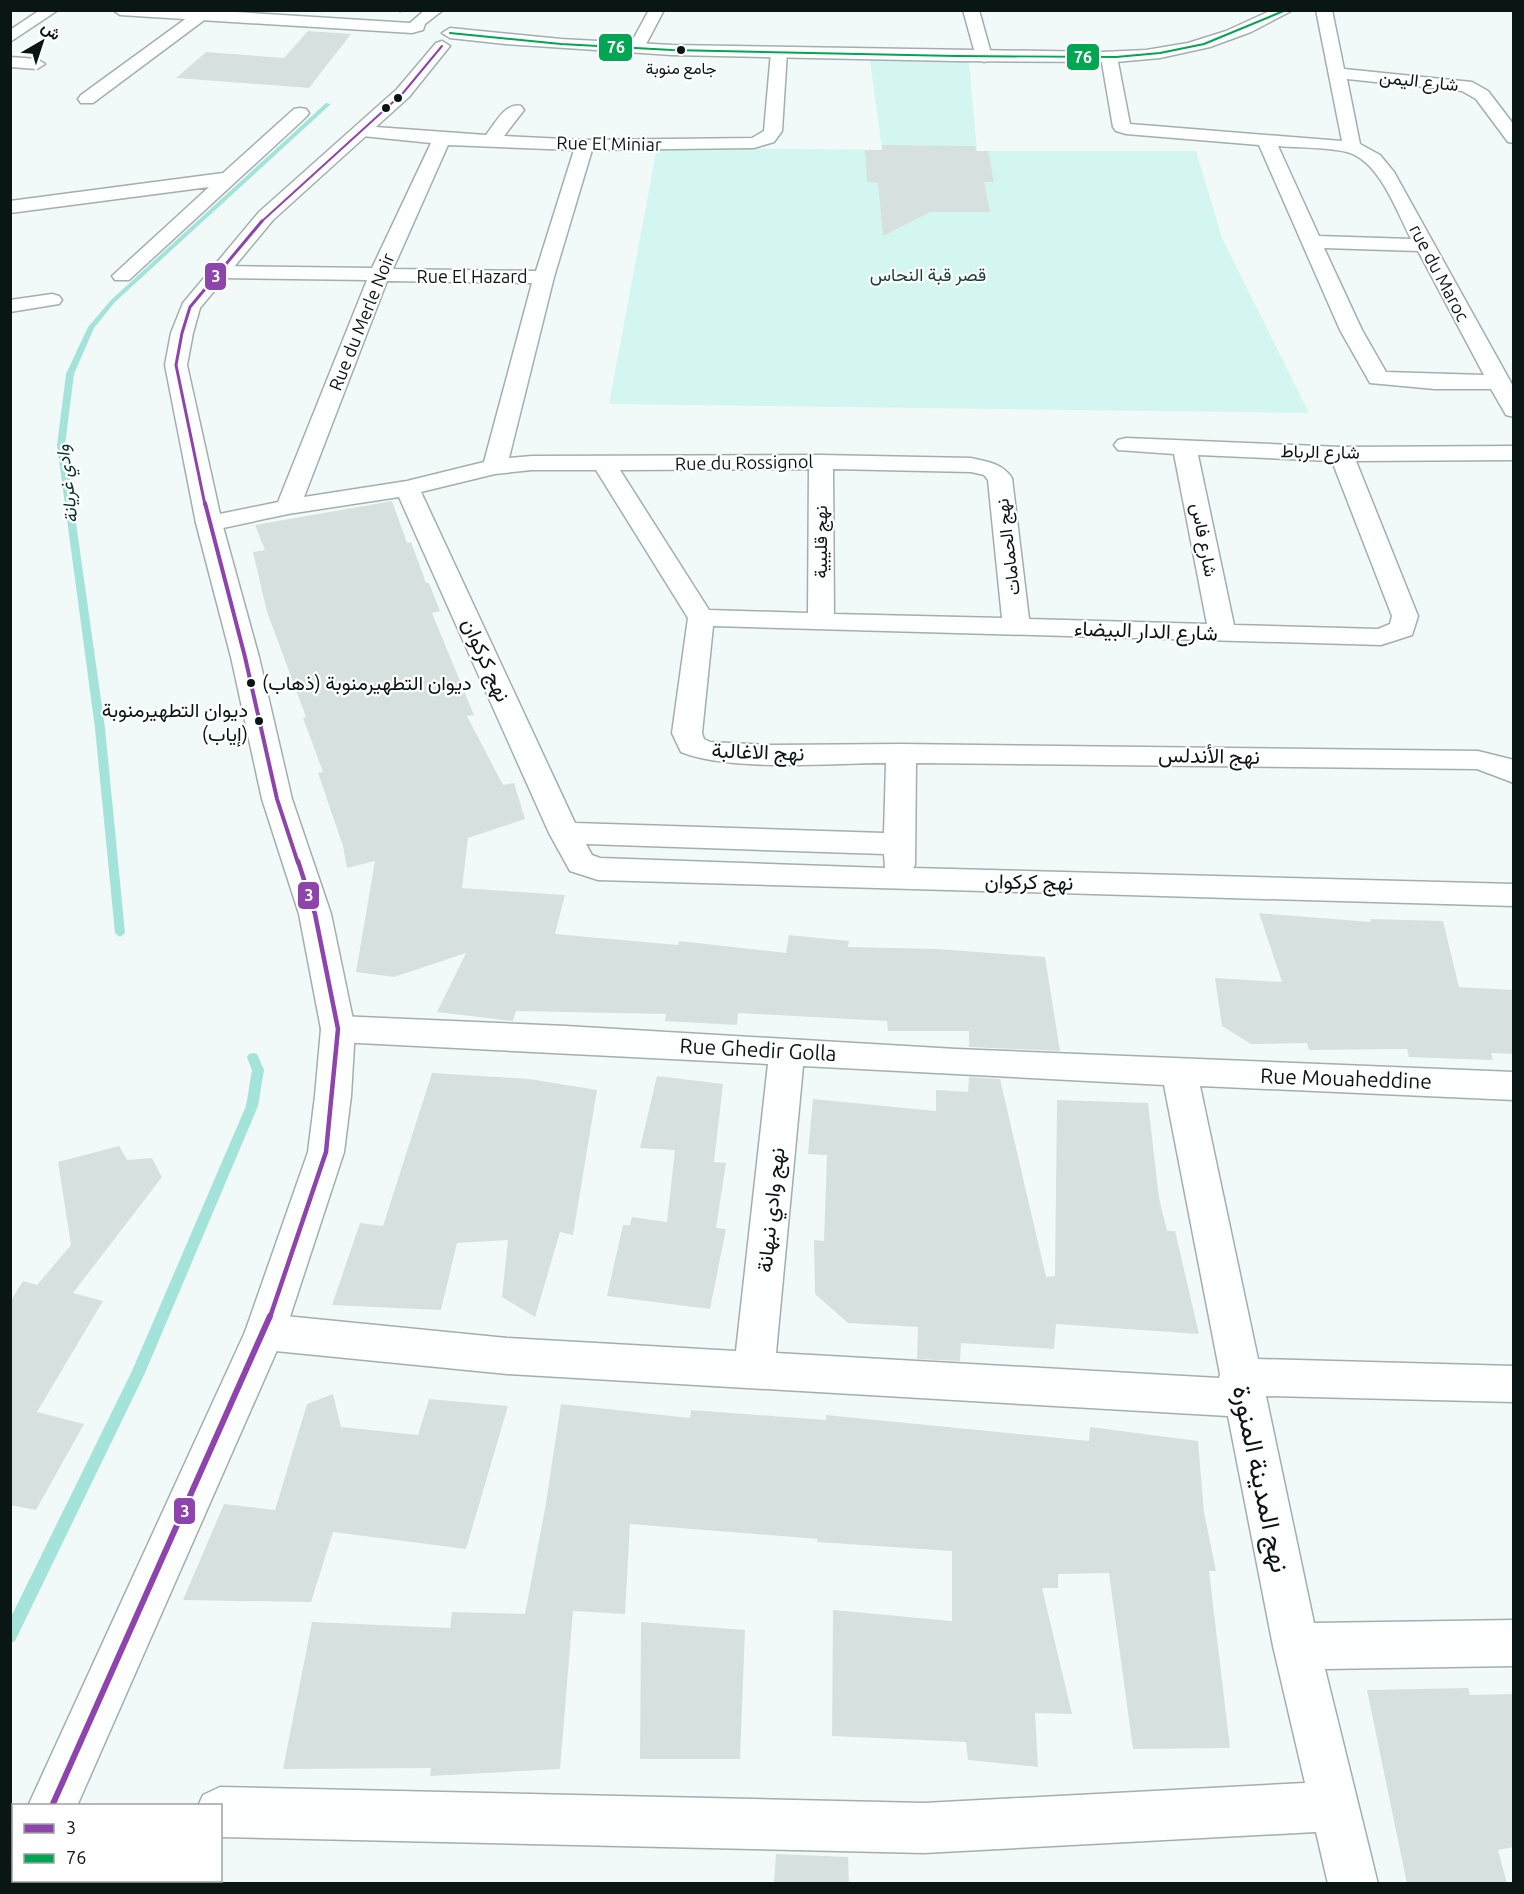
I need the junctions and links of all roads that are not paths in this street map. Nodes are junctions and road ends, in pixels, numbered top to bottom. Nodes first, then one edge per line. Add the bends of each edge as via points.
1 (51, 10) edge
2 (120, 10) edge
3 (436, 10) edge
4 (657, 10) edge
5 (971, 10) edge
6 (1286, 10) edge
7 (1324, 10) edge
8 (227, 14) edge
9 (201, 15) junction
10 (325, 22) junction
11 (414, 27) junction
12 (447, 35) junction
13 (10, 37) edge
14 (637, 47) junction
15 (779, 52) junction
16 (984, 57) junction
17 (1108, 57) junction
18 (10, 62) edge
19 (37, 64) dead end
20 (415, 64) junction
21 (1336, 73) junction
22 (87, 99) dead end
23 (515, 110) dead end
24 (300, 113) dead end
25 (362, 131) junction
26 (1514, 138) edge
27 (441, 139) junction
28 (1266, 140) junction
29 (491, 141) junction
30 (585, 144) junction
31 (1352, 147) junction
32 (227, 182) junction
33 (10, 207) edge
34 (10, 213) edge
35 (1313, 242) junction
36 (1424, 245) junction
37 (220, 272) junction
38 (122, 276) dead end
39 (379, 276) junction
40 (544, 277) junction
41 (52, 300) dead end
42 (10, 306) edge
43 (1497, 382) junction
44 (1514, 410) edge
45 (1126, 445) dead end
46 (1185, 448) junction
47 (1514, 453) edge
48 (1341, 454) junction
49 (821, 462) junction
50 (605, 465) junction
51 (495, 467) junction
52 (992, 470) joint
53 (407, 488) junction
54 (288, 507) junction
55 (209, 523) junction
56 (701, 618) junction
57 (821, 621) junction
58 (1017, 627) junction
59 (1222, 633) junction
60 (901, 753) junction
61 (1514, 773) edge
62 (564, 832) junction
63 (899, 844) junction
64 (898, 879) junction
65 (1514, 895) edge
66 (338, 1029) junction
67 (787, 1051) junction
68 (1179, 1072) junction
69 (1514, 1086) edge
70 (265, 1332) junction
71 (754, 1370) junction
72 (1514, 1384) edge
73 (1242, 1387) junction
74 (1514, 1643) edge
75 (1296, 1647) junction
76 (53, 1804) edge
77 (1335, 1806) junction
78 (222, 1812) edge
79 (1353, 1884) edge

1 - 13 street
2 - 9 street
3 - 11 street
4 - 14 street
5 - 16 street
6 - 17 street via 1198,46
7 - 21 street
8 - 9 street
8 - 10 street
9 - 22 street
10 - 11 street
10 - 11 street via 390,38
11 - 12 street via 434,28
12 - 14 street
12 - 20 street
12 - 20 street
14 - 15 street
15 - 16 street
15 - 30 street, Rue El Miniar via 773,131 768,138 745,144
16 - 17 street
17 - 28 street via 1122,127
18 - 19 street
20 - 25 street via 404,93
21 - 26 street, شارع اليمن via 1466,86 1482,95
21 - 31 street
23 - 29 street
24 - 32 street
25 - 27 street, Rue El Miniar
25 - 37 street via 266,216
27 - 29 street, Rue El Miniar
27 - 39 street, Rue du Merle Noir
28 - 31 street
28 - 35 street
29 - 30 street, Rue El Miniar
30 - 40 street
31 - 36 street, rue du Maroc via 1380,165
32 - 33 street
32 - 34 street
32 - 38 street
35 - 36 street
35 - 43 street via 1351,330 1378,378
36 - 43 street, rue du Maroc
37 - 39 street, Rue El Hazard
37 - 55 street via 190,307 176,365
39 - 40 street, Rue El Hazard
39 - 54 street, Rue du Merle Noir
40 - 51 street
41 - 42 street
43 - 44 street, rue du Maroc
45 - 46 street, شارع الرباط
46 - 48 street, شارع الرباط
46 - 59 street, شارع فاس
47 - 48 street, شارع الرباط
48 - 59 street, شارع الدار البيضاء via 1405,616 1402,629 1381,637
49 - 50 street, Rue du Rossignol
49 - 52 street, Rue du Rossignol via 972,465
49 - 57 street, نهج قليبية
50 - 51 street, Rue du Rossignol via 532,463
50 - 56 street
51 - 53 street, Rue du Rossignol
52 - 58 street, نهج الحمامات via 1000,478
53 - 54 street, Rue du Rossignol
53 - 62 street, نهج كركوان
54 - 55 street, Rue du Rossignol
55 - 66 street via 277,799 315,914
56 - 57 street, شارع الدار البيضاء
56 - 60 street, نهج الاغالبة via 687,733 691,745 706,751 771,754
57 - 58 street, شارع الدار البيضاء
58 - 59 street, شارع الدار البيضاء
60 - 61 street, نهج الأندلس via 1478,759
60 - 63 street
62 - 63 street
62 - 64 street, نهج كركوان via 581,863 598,869
63 - 64 street
64 - 65 street, نهج كركوان
66 - 67 street, Rue Ghedir Golla
66 - 70 street via 326,1152
67 - 68 street, Rue Ghedir Golla
67 - 71 street, نهج وادي نبهانة
68 - 69 street, Rue Mouaheddine
68 - 73 street, نهج المدينة المنورة
70 - 71 street via 507,1356
70 - 76 street
71 - 73 street
72 - 73 street
73 - 75 street, نهج المدينة المنورة
74 - 75 street
75 - 77 street, نهج المدينة المنورة
77 - 78 street via 924,1828
77 - 79 street, نهج المدينة المنورة

